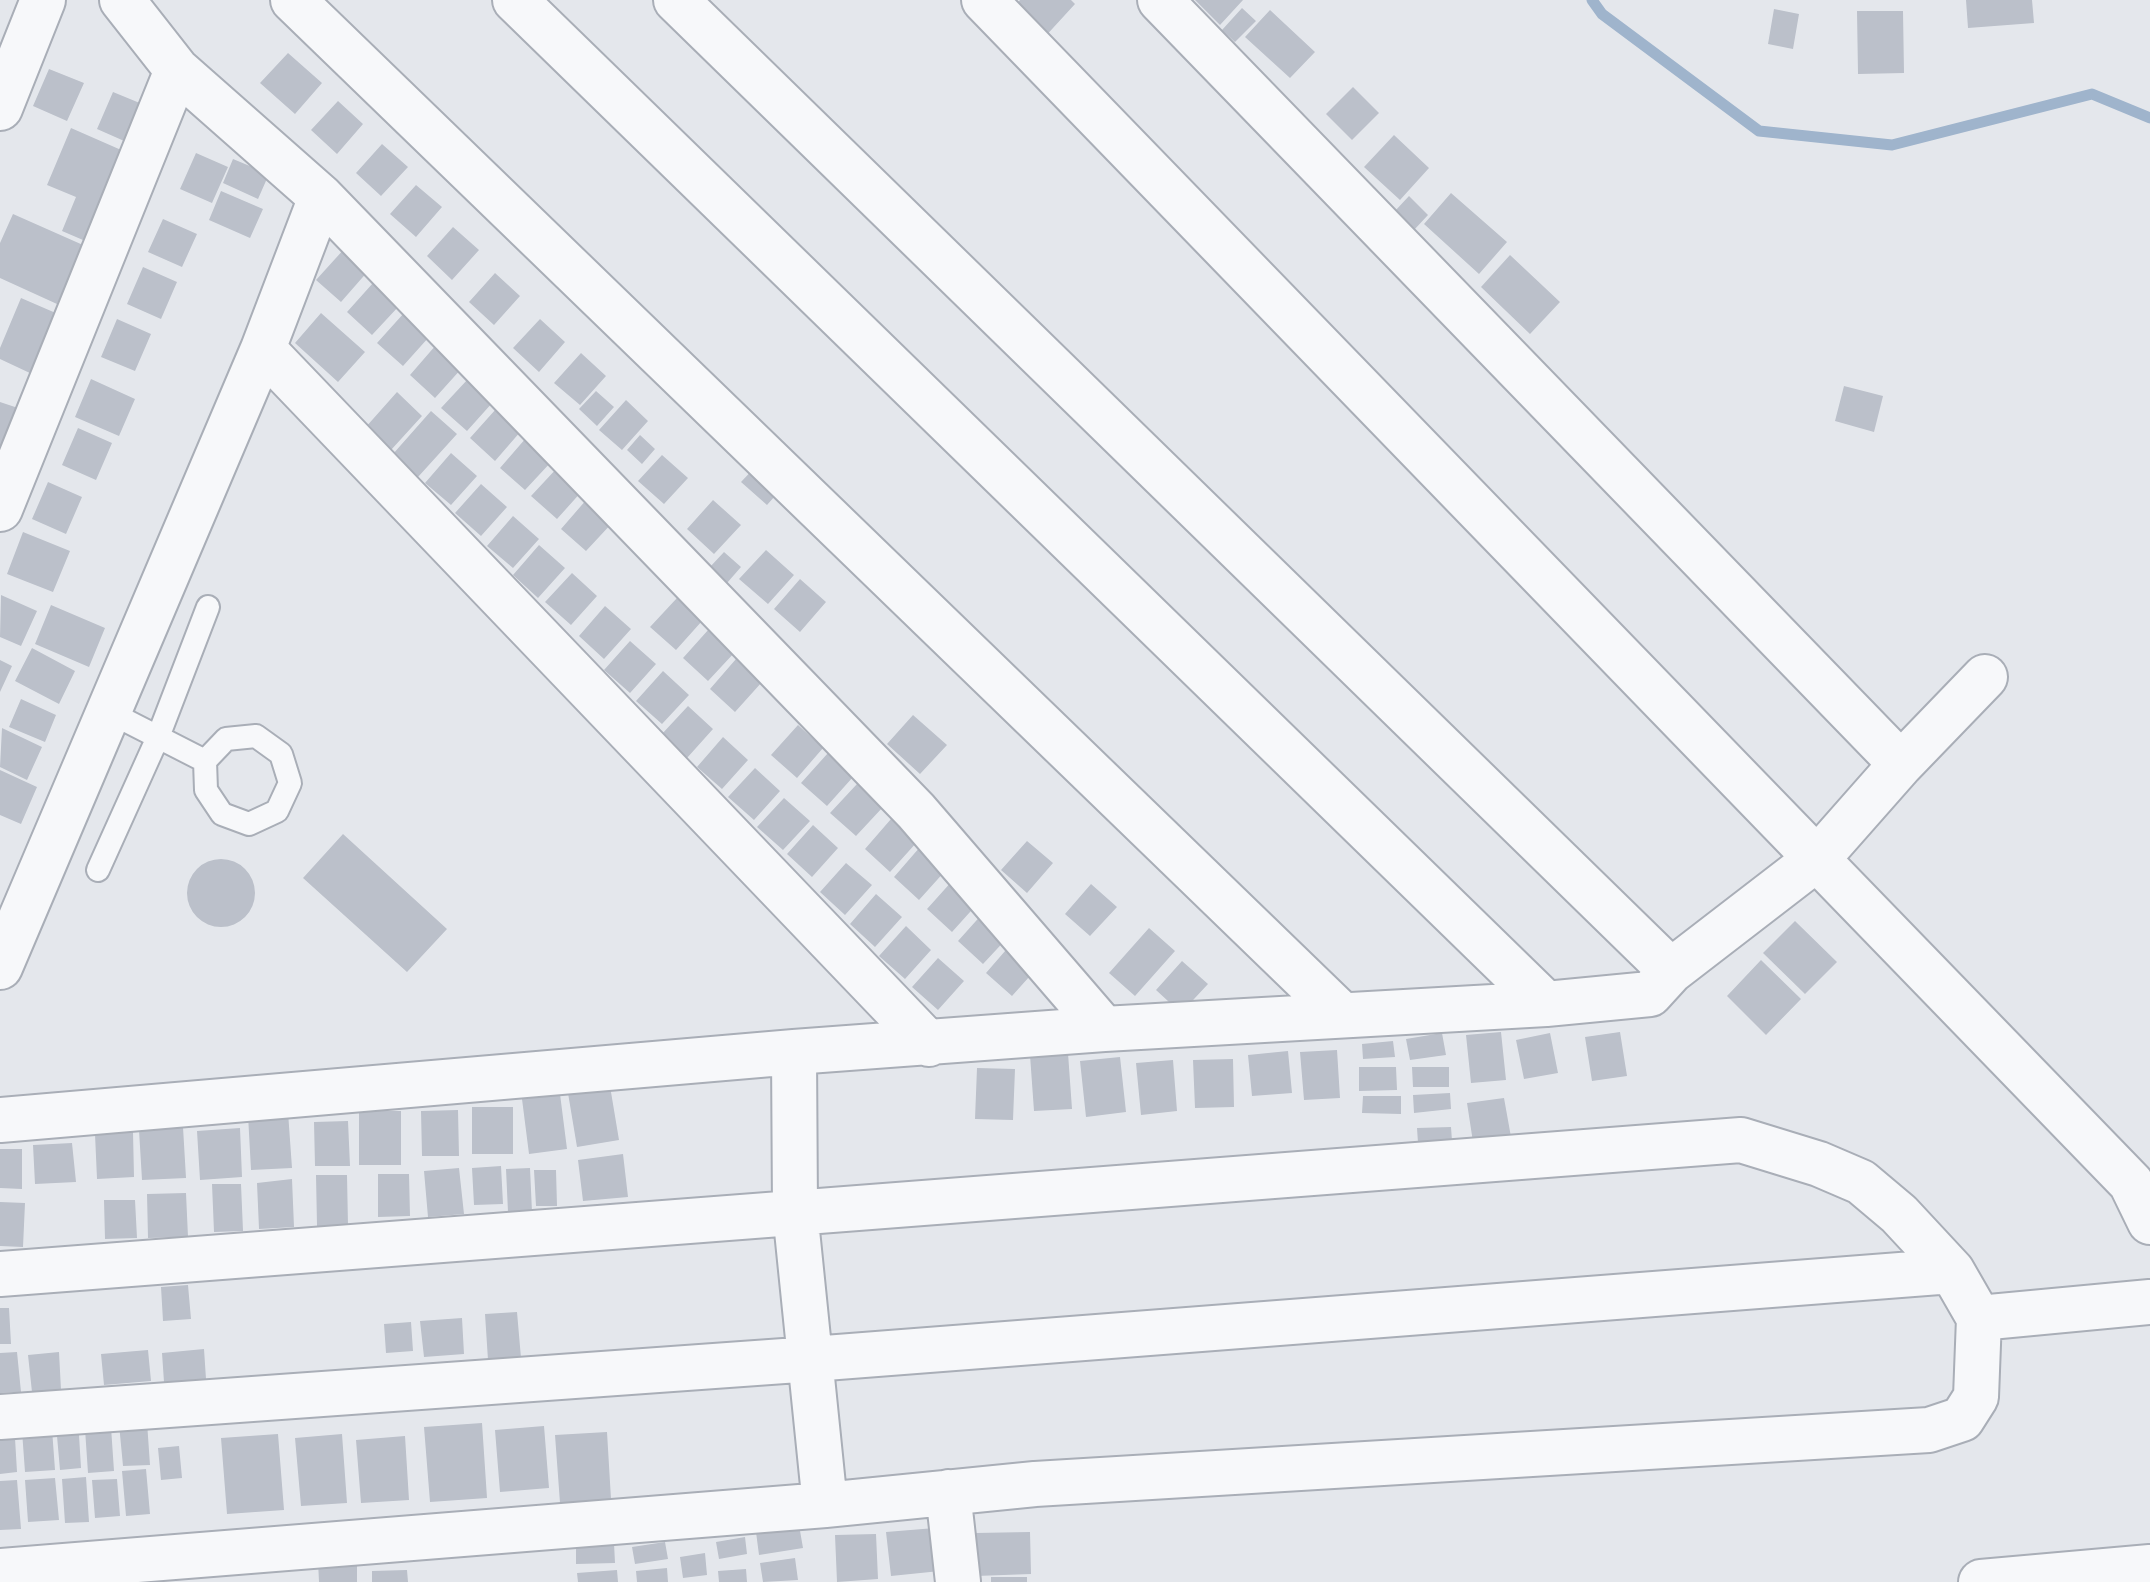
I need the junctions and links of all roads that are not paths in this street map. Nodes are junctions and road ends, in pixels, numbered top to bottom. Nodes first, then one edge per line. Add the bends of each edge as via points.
1 (43, 0) edge
2 (122, 0) edge
3 (293, 0) edge
4 (515, 0) edge
5 (676, 0) edge
6 (984, 0) edge
7 (1160, 0) edge
8 (177, 70) junction
9 (0, 108) edge
10 (321, 197) junction
11 (263, 349) junction
12 (0, 509) edge
13 (208, 607) dead end
14 (1985, 677) dead end
15 (109, 712) junction
16 (158, 737) junction
17 (205, 761) dead end
18 (1901, 764) junction
19 (1819, 857) junction
20 (98, 870) dead end
21 (12, 906) edge
22 (0, 967) edge
23 (1671, 971) junction
24 (1546, 1004) junction
25 (1342, 1015) junction
26 (1104, 1029) junction
27 (929, 1044) junction
28 (794, 1052) junction
29 (0, 1120) edge
30 (795, 1211) junction
31 (2150, 1222) edge
32 (1952, 1271) junction
33 (0, 1274) edge
34 (2150, 1302) edge
35 (1979, 1318) junction
36 (812, 1359) junction
37 (0, 1417) edge
38 (948, 1492) junction
39 (825, 1505) junction
40 (2150, 1567) edge
41 (0, 1571) edge
42 (958, 1582) edge
43 (1981, 1582) edge

1 - 9 street
2 - 8 street
3 - 25 street
4 - 24 street
5 - 23 street
6 - 19 street
7 - 18 street
8 - 10 street
8 - 12 street
10 - 11 street
10 - 26 street via 916,811
11 - 15 street
11 - 27 street
13 - 16 lane
14 - 18 street
15 - 16 lane
15 - 21 street
16 - 17 lane
16 - 20 lane
18 - 19 street
19 - 23 street
19 - 31 street via 2131,1183
21 - 22 street
23 - 24 street via 1650,994
24 - 25 street
25 - 26 street
26 - 27 street
27 - 28 street
28 - 29 street
28 - 30 street
30 - 32 street via 1741,1140 1861,1182
30 - 33 street
30 - 36 street
32 - 35 street
32 - 36 street
34 - 35 street
35 - 38 street via 1976,1397 1962,1419 1929,1430
36 - 37 street
36 - 39 street
38 - 39 street
38 - 42 street
39 - 41 street
40 - 43 street

